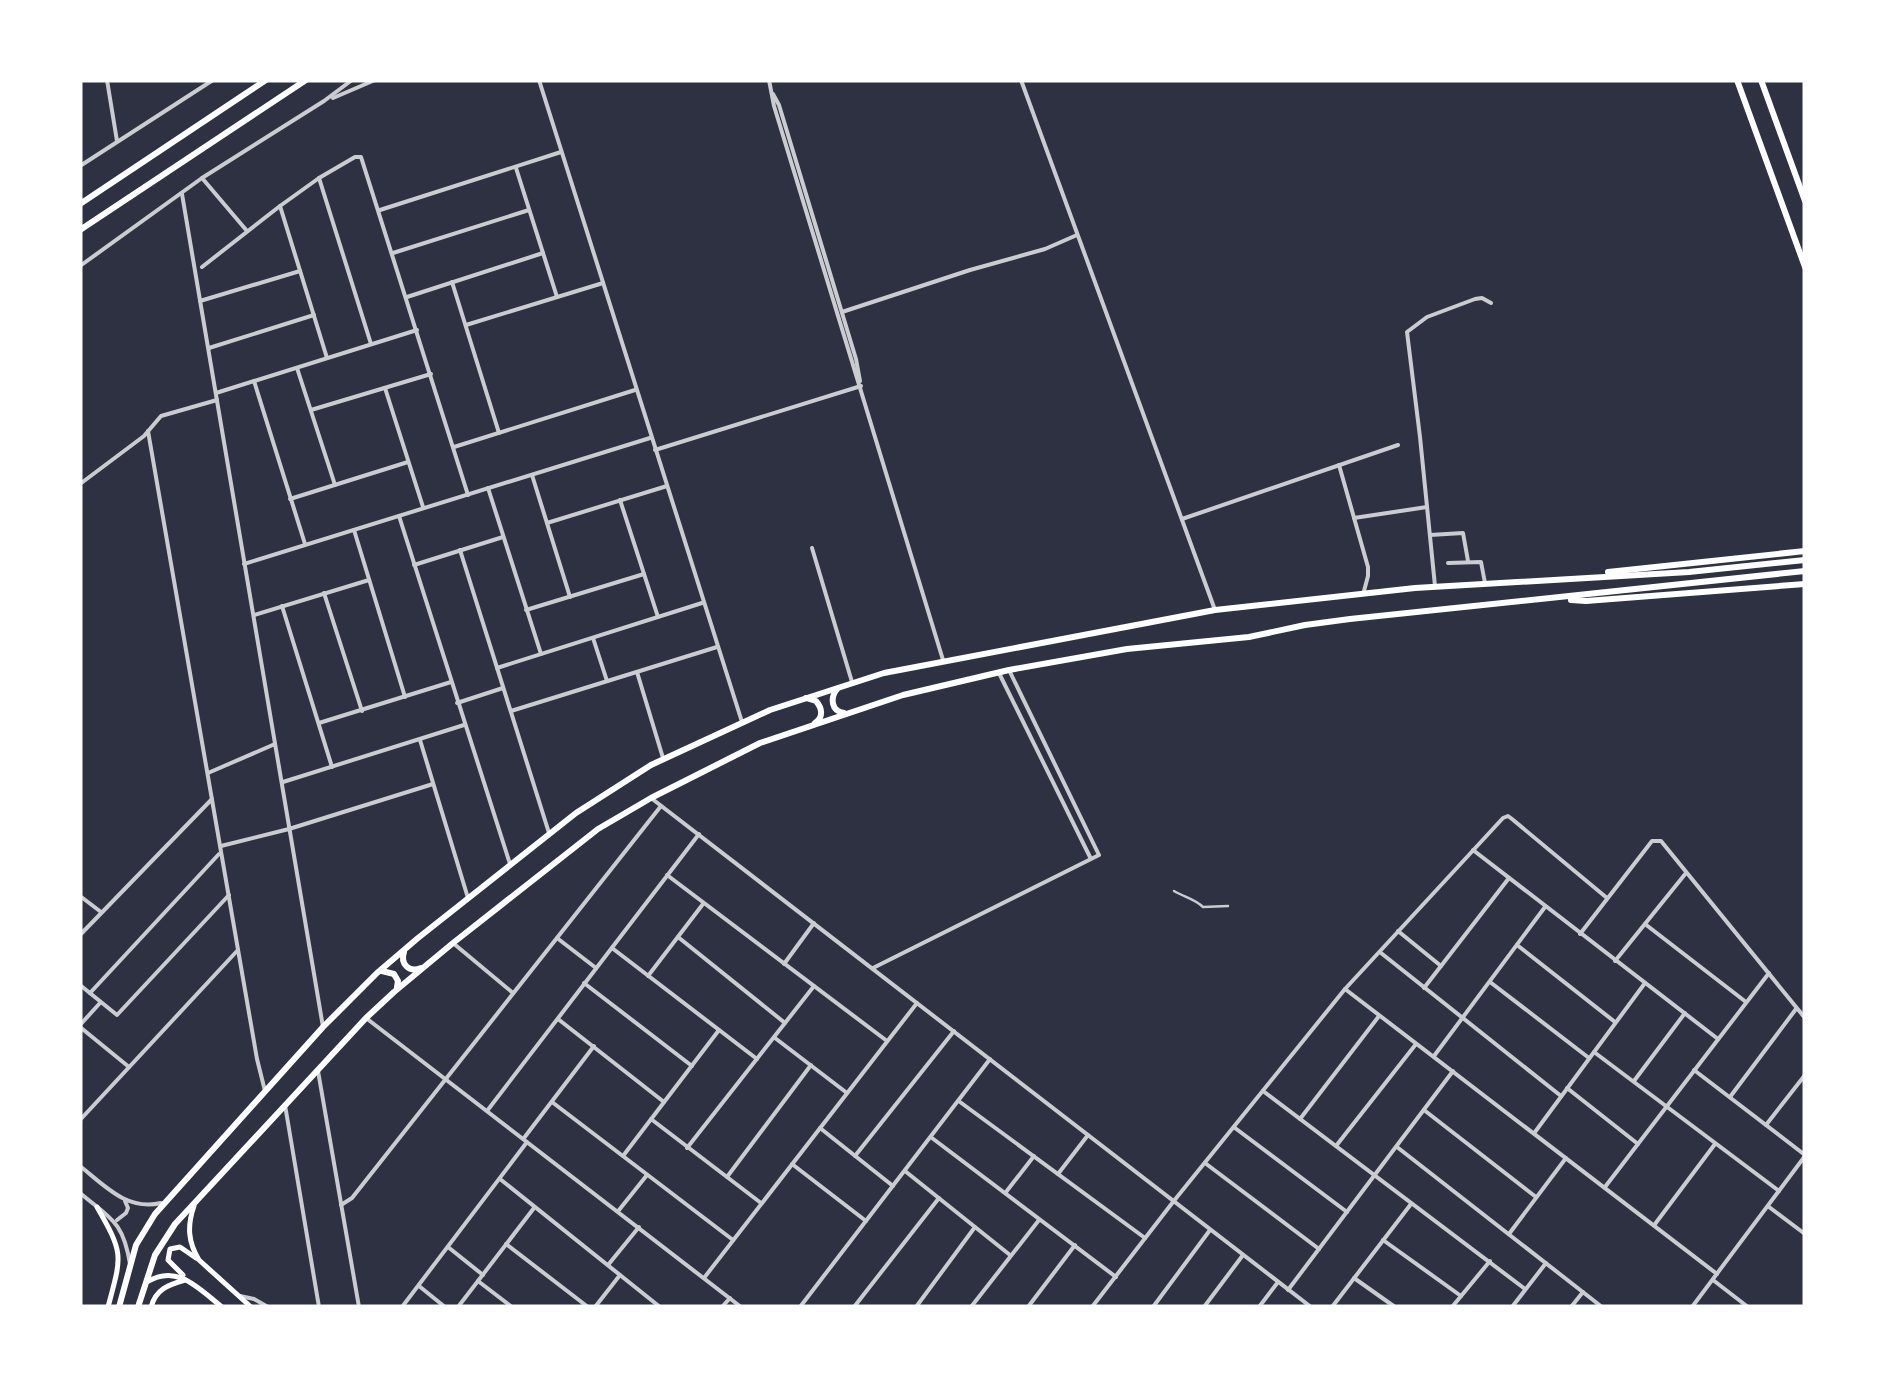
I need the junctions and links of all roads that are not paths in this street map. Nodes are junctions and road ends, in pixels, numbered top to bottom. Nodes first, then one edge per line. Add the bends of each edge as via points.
1 (107, 80) edge
2 (213, 80) edge
3 (266, 80) edge
4 (306, 80) edge
5 (352, 80) edge
6 (376, 80) edge
7 (539, 80) edge
8 (769, 80) edge
9 (1021, 80) edge
10 (1737, 80) edge
11 (1761, 80) edge
12 (772, 93) junction
13 (324, 102) junction
14 (117, 141) junction
15 (561, 152) junction
16 (80, 166) edge
17 (515, 166) junction
18 (202, 178) junction
19 (319, 178) junction
20 (182, 192) junction
21 (1805, 201) edge
22 (80, 204) edge
23 (280, 206) junction
24 (380, 210) junction
25 (529, 210) junction
26 (80, 230) edge
27 (247, 231) junction
28 (1077, 235) junction
29 (393, 253) junction
30 (543, 253) junction
31 (80, 266) edge
32 (202, 267) dead end
33 (1805, 267) edge
34 (300, 272) junction
35 (452, 282) junction
36 (603, 283) junction
37 (557, 296) junction
38 (407, 297) junction
39 (200, 302) junction
40 (1491, 303) dead end
41 (842, 312) junction
42 (314, 315) junction
43 (466, 325) junction
44 (417, 330) junction
45 (372, 344) junction
46 (208, 348) junction
47 (328, 358) junction
48 (297, 368) junction
49 (431, 374) junction
50 (254, 381) junction
51 (860, 386) junction
52 (385, 388) junction
53 (637, 390) junction
54 (216, 393) junction
55 (217, 400) junction
56 (311, 410) junction
57 (148, 431) junction
58 (499, 433) junction
59 (651, 438) junction
60 (1398, 444) dead end
61 (454, 447) junction
62 (655, 450) junction
63 (408, 462) junction
64 (1339, 466) junction
65 (532, 475) junction
66 (80, 484) edge
67 (335, 484) junction
68 (666, 486) junction
69 (488, 488) junction
70 (468, 494) junction
71 (290, 498) junction
72 (620, 500) junction
73 (1427, 507) junction
74 (424, 509) junction
75 (399, 516) junction
76 (1354, 518) junction
77 (1182, 519) junction
78 (547, 523) junction
79 (354, 530) junction
80 (1430, 534) junction
81 (503, 537) junction
82 (305, 546) junction
83 (812, 548) dead end
84 (460, 550) junction
85 (1805, 551) edge
86 (1805, 560) edge
87 (1468, 562) junction
88 (1448, 563) dead end
89 (244, 564) junction
90 (414, 564) junction
91 (1805, 571) edge
92 (644, 574) junction
93 (1552, 579) junction
94 (369, 580) junction
95 (1485, 583) junction
96 (1805, 584) edge
97 (1435, 587) junction
98 (324, 593) junction
99 (1363, 594) junction
100 (570, 597) junction
101 (1555, 598) junction
102 (703, 603) junction
103 (282, 606) junction
104 (526, 610) junction
105 (1215, 610) junction
106 (253, 616) junction
107 (658, 617) junction
108 (593, 638) junction
109 (717, 647) junction
110 (540, 654) junction
111 (942, 660) junction
112 (497, 668) junction
113 (1010, 670) junction
114 (637, 672) junction
115 (999, 673) junction
116 (607, 681) junction
117 (451, 682) junction
118 (852, 683) junction
119 (843, 686) junction
120 (504, 688) junction
121 (405, 697) junction
122 (800, 699) junction
123 (458, 703) junction
124 (362, 711) junction
125 (511, 712) junction
126 (850, 713) junction
127 (742, 722) junction
128 (319, 724) junction
129 (814, 724) junction
130 (464, 725) junction
131 (420, 740) junction
132 (275, 744) junction
133 (663, 760) junction
134 (332, 767) junction
135 (208, 773) junction
136 (281, 782) junction
137 (433, 784) junction
138 (651, 798) junction
139 (212, 799) junction
140 (661, 806) junction
141 (289, 829) junction
142 (549, 833) junction
143 (698, 834) junction
144 (221, 849) junction
145 (1473, 850) junction
146 (1091, 859) junction
147 (510, 864) junction
148 (1686, 873) junction
149 (667, 876) junction
150 (1508, 878) junction
151 (1174, 891) dead end
152 (229, 895) junction
153 (80, 896) edge
154 (468, 898) junction
155 (1607, 898) junction
156 (704, 903) junction
157 (1228, 906) dead end
158 (1545, 907) junction
159 (101, 912) junction
160 (814, 923) junction
161 (1645, 924) junction
162 (1398, 932) junction
163 (1580, 934) junction
164 (80, 936) edge
165 (678, 937) junction
166 (557, 938) junction
167 (453, 943) junction
168 (1516, 944) junction
169 (408, 947) junction
170 (612, 948) junction
171 (238, 950) junction
172 (1379, 952) junction
173 (1615, 961) junction
174 (784, 964) junction
175 (425, 966) junction
176 (1442, 966) junction
177 (596, 968) junction
178 (872, 968) junction
179 (377, 973) junction
180 (1769, 973) junction
181 (648, 976) junction
182 (1488, 980) junction
183 (1645, 983) junction
184 (584, 984) junction
185 (80, 985) edge
186 (814, 986) junction
187 (1424, 988) junction
188 (1345, 990) junction
189 (394, 992) junction
190 (90, 993) junction
191 (513, 993) junction
192 (100, 1002) junction
193 (917, 1002) junction
194 (1746, 1002) junction
195 (1797, 1008) junction
196 (1685, 1013) junction
197 (1380, 1015) junction
198 (1462, 1017) junction
199 (366, 1018) junction
200 (558, 1018) junction
201 (1805, 1018) edge
202 (1616, 1022) junction
203 (786, 1023) junction
204 (80, 1026) edge
205 (323, 1027) junction
206 (719, 1030) junction
207 (954, 1031) junction
208 (774, 1037) junction
209 (1718, 1039) junction
210 (887, 1041) junction
211 (1416, 1043) junction
212 (594, 1046) junction
213 (1594, 1052) junction
214 (1434, 1056) junction
215 (1589, 1058) junction
216 (757, 1059) junction
217 (990, 1059) junction
218 (811, 1065) junction
219 (692, 1066) junction
220 (130, 1067) junction
221 (1694, 1070) junction
222 (318, 1071) junction
223 (1453, 1071) junction
224 (1805, 1075) edge
225 (445, 1079) junction
226 (1632, 1082) junction
227 (1567, 1088) junction
228 (265, 1091) junction
229 (1263, 1091) junction
230 (847, 1093) junction
231 (1562, 1096) junction
232 (1730, 1098) junction
233 (958, 1101) junction
234 (552, 1102) junction
235 (664, 1102) junction
236 (285, 1105) junction
237 (1666, 1108) junction
238 (1424, 1110) junction
239 (487, 1111) junction
240 (651, 1119) junction
241 (80, 1120) edge
242 (1300, 1120) junction
243 (1766, 1125) junction
244 (1234, 1127) junction
245 (820, 1128) junction
246 (1534, 1133) junction
247 (1088, 1134) junction
248 (931, 1137) junction
249 (525, 1141) junction
250 (1638, 1144) junction
251 (1715, 1144) junction
252 (1336, 1146) junction
253 (1396, 1147) junction
254 (687, 1148) junction
255 (1805, 1155) edge
256 (623, 1156) junction
257 (855, 1156) junction
258 (1034, 1156) junction
259 (1566, 1158) junction
260 (1204, 1163) junction
261 (792, 1164) junction
262 (1798, 1166) junction
263 (81, 1170) edge
264 (905, 1170) junction
265 (1805, 1171) edge
266 (1058, 1174) junction
267 (648, 1175) junction
268 (1374, 1176) junction
269 (727, 1177) junction
270 (500, 1178) junction
271 (893, 1186) junction
272 (1605, 1187) junction
273 (1779, 1190) junction
274 (1005, 1193) junction
275 (80, 1194) edge
276 (939, 1198) junction
277 (1536, 1198) junction
278 (198, 1199) junction
279 (123, 1200) junction
280 (166, 1201) junction
281 (1174, 1202) junction
282 (1413, 1202) junction
283 (762, 1204) junction
284 (341, 1205) junction
285 (534, 1206) junction
286 (1768, 1206) junction
287 (96, 1207) junction
288 (618, 1212) junction
289 (1347, 1212) junction
290 (112, 1219) junction
291 (1040, 1219) junction
292 (866, 1222) junction
293 (1654, 1226) junction
294 (975, 1227) junction
295 (638, 1228) junction
296 (1210, 1230) junction
297 (1508, 1234) junction
298 (1805, 1234) edge
299 (1146, 1238) junction
300 (733, 1240) junction
301 (1384, 1240) junction
302 (506, 1244) junction
303 (1075, 1245) junction
304 (448, 1247) junction
305 (1319, 1249) junction
306 (1010, 1256) junction
307 (1243, 1256) junction
308 (199, 1260) junction
309 (1490, 1260) junction
310 (1546, 1263) junction
311 (608, 1265) junction
312 (130, 1266) junction
313 (483, 1275) junction
314 (620, 1275) junction
315 (1116, 1277) junction
316 (1715, 1277) junction
317 (704, 1278) junction
318 (1354, 1278) junction
319 (187, 1279) junction
320 (478, 1281) junction
321 (1278, 1282) junction
322 (114, 1283) junction
323 (145, 1284) junction
324 (125, 1286) junction
325 (418, 1286) junction
326 (1288, 1290) junction
327 (1526, 1290) junction
328 (1583, 1292) junction
329 (238, 1296) junction
330 (1461, 1296) junction
331 (730, 1298) junction
332 (108, 1307) edge
333 (119, 1307) edge
334 (138, 1307) edge
335 (151, 1307) edge
336 (222, 1307) edge
337 (251, 1307) edge
338 (268, 1307) edge
339 (319, 1307) edge
340 (359, 1307) edge
341 (402, 1307) edge
342 (444, 1307) edge
343 (458, 1307) edge
344 (512, 1307) edge
345 (588, 1307) edge
346 (595, 1307) edge
347 (660, 1307) edge
348 (722, 1307) edge
349 (742, 1307) edge
350 (800, 1307) edge
351 (854, 1307) edge
352 (916, 1307) edge
353 (971, 1307) edge
354 (1028, 1307) edge
355 (1092, 1307) edge
356 (1153, 1307) edge
357 (1204, 1307) edge
358 (1259, 1307) edge
359 (1311, 1307) edge
360 (1332, 1307) edge
361 (1395, 1307) edge
362 (1452, 1307) edge
363 (1512, 1307) edge
364 (1571, 1307) edge
365 (1602, 1307) edge
366 (1692, 1307) edge
367 (1748, 1307) edge

1 - 14 street
2 - 14 street
3 - 22 highway
4 - 26 highway
5 - 13 street
6 - 13 street
7 - 15 street
8 - 12 street
9 - 28 street
10 - 33 highway
11 - 21 highway
12 - 41 street
12 - 51 street
13 - 18 street
14 - 16 street
15 - 17 street
15 - 36 street
17 - 24 street
17 - 25 street
18 - 20 street
18 - 27 street
19 - 23 street
19 - 24 street via 361,157
19 - 45 street
20 - 31 street
20 - 39 street
23 - 27 street
23 - 34 street
24 - 29 street
25 - 29 street
25 - 30 street
27 - 32 street
28 - 41 street
28 - 77 street
29 - 38 street
30 - 35 street
30 - 37 street
34 - 39 street
34 - 42 street
35 - 38 street
35 - 43 street
36 - 37 street
36 - 53 street
37 - 43 street
38 - 44 street
39 - 46 street
40 - 73 street via 1475,298 1427,316 1407,332
41 - 51 street
42 - 46 street
42 - 47 street
43 - 58 street
44 - 45 street
44 - 49 street
45 - 47 street
46 - 54 street
47 - 48 street
48 - 50 street
48 - 56 street
49 - 52 street
49 - 61 street
50 - 54 street
50 - 71 street
51 - 62 street
51 - 111 street
52 - 56 street
52 - 63 street
53 - 58 street
53 - 59 street
54 - 55 street
55 - 57 street via 165,414
55 - 89 street
56 - 67 street
57 - 66 street
57 - 135 street
58 - 61 street
59 - 62 street
59 - 65 street
60 - 64 street
61 - 70 street
62 - 68 street
63 - 67 street
63 - 74 street
64 - 76 street
64 - 77 street
65 - 69 street
65 - 78 street
67 - 71 street
68 - 72 street
68 - 102 street
69 - 70 street
69 - 81 street
70 - 74 street
71 - 82 street
72 - 78 street
72 - 92 street
73 - 76 street
73 - 80 street
74 - 75 street
75 - 79 street
75 - 90 street
76 - 99 street via 1368,567
77 - 105 street
78 - 100 street
79 - 82 street
79 - 94 street
80 - 87 street via 1463,532
80 - 97 street
81 - 84 street
81 - 104 street
82 - 89 street
83 - 118 street
84 - 90 street
84 - 112 street
85 - 93 highway
86 - 93 highway
87 - 88 street
87 - 95 street via 1481,562
89 - 106 street
90 - 117 street
91 - 101 highway
92 - 100 street
92 - 107 street
93 - 95 highway
94 - 98 street
94 - 121 street
95 - 97 highway
96 - 101 highway
97 - 99 highway
98 - 103 street
98 - 124 street
99 - 105 highway
100 - 104 street
101 - 113 highway via 1114,650
102 - 107 street
102 - 109 street
103 - 106 street
103 - 128 street
104 - 110 street
105 - 111 highway
106 - 132 street
107 - 108 street
108 - 110 street
108 - 116 street
109 - 114 street
109 - 127 street
110 - 112 street
111 - 118 highway
112 - 120 street
113 - 115 highway
113 - 146 street via 1099,855
114 - 116 street
114 - 133 street
115 - 126 highway
115 - 146 street
116 - 125 street
117 - 121 street
117 - 123 street
118 - 119 highway
119 - 122 highway
119 - 126 highway via 832,702 840,713
120 - 123 street
120 - 125 street
121 - 124 street
122 - 127 highway
122 - 129 highway via 819,704 821,717
123 - 130 street
124 - 128 street
125 - 142 street
126 - 129 highway
127 - 133 highway
128 - 134 street
129 - 138 highway via 760,743
130 - 131 street
130 - 147 street
131 - 134 street
131 - 137 street
132 - 135 street
132 - 136 street
133 - 142 highway
134 - 136 street
135 - 139 street
136 - 141 street
137 - 141 street
137 - 154 street
138 - 140 street
138 - 167 highway via 598,829
139 - 144 street
139 - 159 street
140 - 143 street
140 - 166 street
141 - 144 street
141 - 205 street
142 - 147 highway
143 - 149 street
143 - 160 street
144 - 152 street
144 - 190 street
145 - 150 street
145 - 155 street via 1508,816
145 - 162 street
146 - 178 street
147 - 154 highway
148 - 155 street via 1652,840
148 - 161 street
148 - 180 street
149 - 156 street
149 - 170 street
150 - 158 street
150 - 176 street
151 - 157 street via 1203,907
152 - 171 street
152 - 192 street via 117,1015
153 - 159 street
154 - 169 highway
155 - 163 street
156 - 165 street
156 - 174 street
158 - 163 street
158 - 168 street
159 - 164 street
160 - 174 street
160 - 178 street
161 - 173 street
161 - 194 street
162 - 172 street
162 - 176 street
163 - 173 street
165 - 181 street
165 - 203 street
166 - 177 street
166 - 191 street
167 - 175 highway
167 - 191 street
168 - 182 street
168 - 202 street
169 - 175 highway via 402,956 406,966
169 - 179 highway
170 - 177 street
170 - 181 street
171 - 220 street
171 - 228 street
172 - 187 street
172 - 188 street
173 - 183 street
174 - 186 street
175 - 189 highway
176 - 187 street
177 - 184 street
178 - 193 street
179 - 189 highway via 396,975
179 - 205 highway
180 - 194 street
180 - 195 street
181 - 206 street
182 - 198 street
182 - 215 street
183 - 196 street
183 - 202 street
184 - 200 street
184 - 219 street
185 - 190 street
186 - 203 street
186 - 210 street
187 - 198 street
188 - 197 street
188 - 229 street
189 - 199 highway
190 - 192 street
191 - 225 street
192 - 204 street
193 - 207 street
193 - 210 street
194 - 209 street
195 - 201 street
195 - 232 street
196 - 209 street
196 - 226 street
197 - 211 street
197 - 242 street
198 - 214 street
198 - 231 street
199 - 222 highway
199 - 225 street
200 - 212 street
200 - 239 street
202 - 213 street
203 - 208 street
204 - 220 street
205 - 228 highway
206 - 216 street
206 - 219 street
207 - 217 street
207 - 257 street
208 - 216 street
208 - 218 street
209 - 221 street
210 - 230 street
211 - 214 street
211 - 252 street
212 - 234 street
212 - 235 street
213 - 215 street
213 - 226 street
214 - 223 street
215 - 227 street
216 - 254 street
217 - 233 street
217 - 247 street
218 - 230 street
218 - 269 street
219 - 235 street
220 - 241 street
221 - 232 street
221 - 237 street
222 - 236 highway
222 - 284 street
223 - 238 street
223 - 246 street
224 - 243 street
225 - 239 street
225 - 284 street
226 - 237 street
227 - 231 street
227 - 250 street
228 - 280 highway
229 - 242 street
229 - 244 street
230 - 245 street
231 - 246 street
232 - 243 street
233 - 248 street
233 - 258 street
234 - 249 street
234 - 256 street
235 - 240 street
236 - 278 highway
236 - 339 street
237 - 250 street
237 - 251 street
238 - 253 street
238 - 277 street
239 - 249 street
240 - 254 street
240 - 256 street
242 - 252 street
243 - 255 street
244 - 260 street
244 - 289 street
245 - 257 street
245 - 261 street
246 - 259 street
247 - 266 street
247 - 281 street
248 - 264 street
248 - 274 street
249 - 270 street
249 - 288 street
250 - 272 street
251 - 273 street
251 - 293 street
252 - 268 street
253 - 268 street
253 - 297 street
254 - 269 street
255 - 262 street
256 - 267 street
257 - 271 street
258 - 266 street
258 - 274 street
259 - 272 street
259 - 277 street
260 - 281 street
260 - 305 street
261 - 283 street
261 - 292 street
262 - 265 street
262 - 273 street
263 - 279 street
264 - 271 street
264 - 276 street
266 - 299 street
267 - 288 street
267 - 300 street
268 - 282 street
268 - 289 street
269 - 283 street
270 - 285 street
270 - 304 street
271 - 292 street
272 - 293 street
273 - 286 street
274 - 291 street
275 - 287 street
276 - 294 street
276 - 351 street
277 - 297 street
278 - 308 main road via 189,1234
278 - 323 highway via 164,1239
279 - 280 street
279 - 290 street via 126,1215
280 - 312 highway via 144,1230
281 - 296 street
281 - 299 street
282 - 301 street
282 - 309 street
283 - 300 street
284 - 340 street
285 - 302 street
285 - 311 street
286 - 298 street
286 - 316 street
287 - 290 street
287 - 322 main road via 118,1248
288 - 295 street
289 - 305 street
290 - 312 street via 124,1236
291 - 303 street
291 - 306 street
292 - 350 street
293 - 316 street
294 - 306 street
294 - 352 street
295 - 311 street
295 - 317 street
296 - 307 street
296 - 356 street
297 - 310 street
299 - 315 street
300 - 317 street
301 - 318 street
301 - 330 street
302 - 313 street
302 - 345 street
303 - 315 street
303 - 354 street
304 - 313 street
304 - 325 street
305 - 326 street
306 - 353 street
307 - 321 street
307 - 357 street
308 - 319 main road via 178,1247 168,1252 168,1261
308 - 329 main road
309 - 327 street
309 - 330 street
310 - 327 street
310 - 328 street
311 - 314 street
312 - 324 highway
313 - 320 street
314 - 346 street
314 - 347 street
315 - 355 street
316 - 366 street
316 - 367 street
317 - 331 street
318 - 360 street
318 - 361 street
319 - 323 main road via 167,1274
319 - 335 main road via 162,1288
319 - 336 main road
320 - 343 street
320 - 344 street
321 - 326 street
321 - 358 street
322 - 324 highway
322 - 332 main road
323 - 334 highway
324 - 333 highway
325 - 341 street
325 - 342 street
326 - 359 street
327 - 363 street
328 - 364 street
328 - 365 street
329 - 337 main road
329 - 338 street
330 - 362 street
331 - 348 street
331 - 349 street

